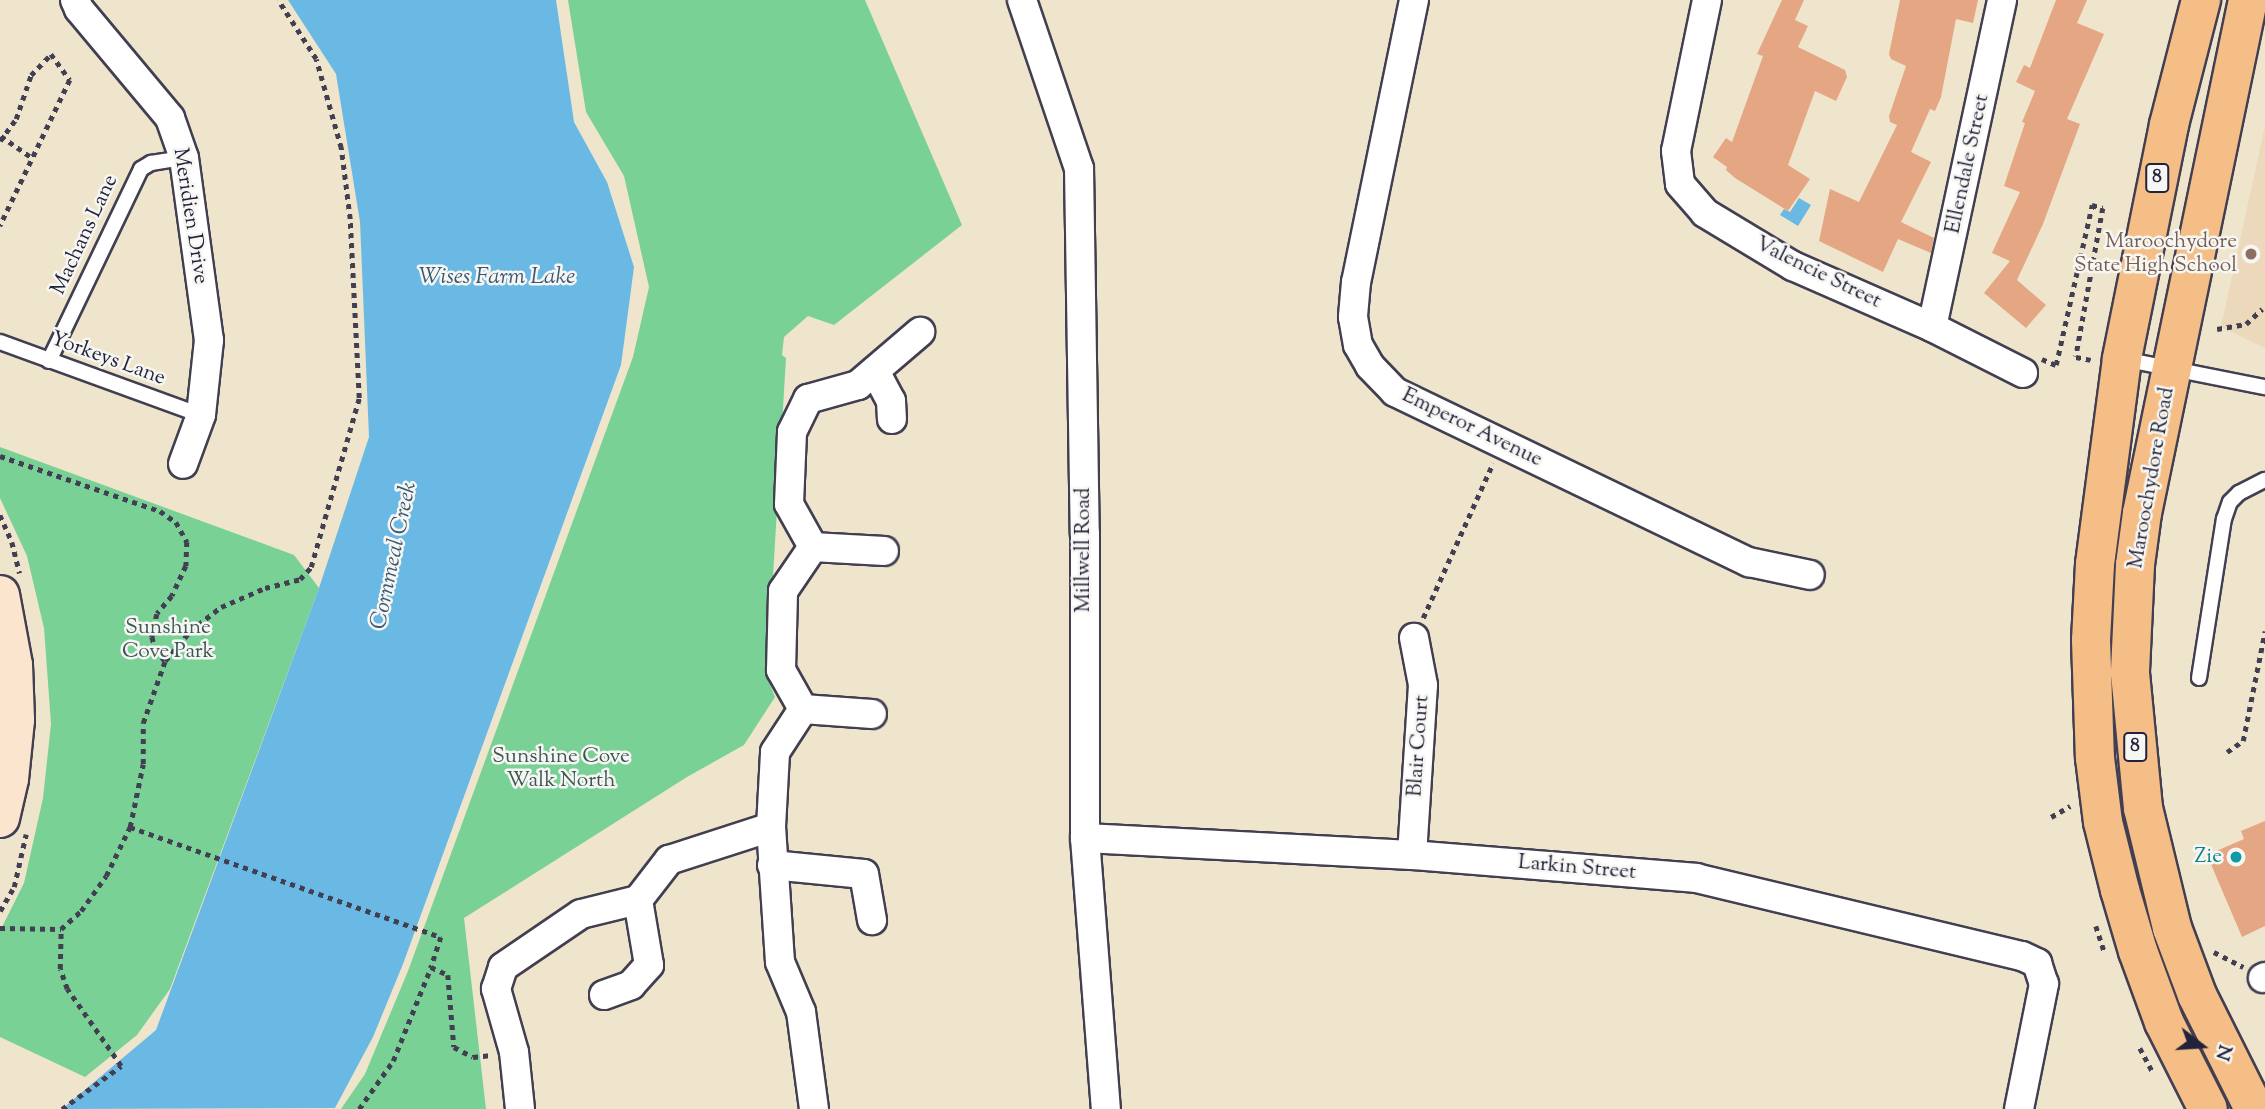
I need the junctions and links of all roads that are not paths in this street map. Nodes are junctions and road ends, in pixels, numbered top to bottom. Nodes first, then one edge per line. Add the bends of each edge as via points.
1 (75, 0) edge
2 (1022, 0) edge
3 (1414, 0) edge
4 (1707, 0) edge
5 (2002, 0) edge
6 (2202, 0) edge
7 (2248, 0) edge
8 (184, 158) junction
9 (1932, 327) junction
10 (920, 332) dead end
11 (0, 342) edge
12 (2106, 359) junction
13 (49, 361) junction
14 (2172, 368) junction
15 (875, 371) junction
16 (2023, 373) road end
17 (2265, 387) edge
18 (201, 415) junction
19 (892, 419) dead end
20 (183, 464) dead end
21 (2265, 480) edge
22 (813, 548) junction
23 (884, 551) dead end
24 (1810, 575) dead end
25 (0, 595) edge
26 (1414, 638) road end
27 (2199, 678) dead end
28 (803, 709) junction
29 (872, 714) dead end
30 (0, 818) edge
31 (771, 827) junction
32 (1085, 838) junction
33 (1412, 855) junction
34 (772, 865) junction
35 (638, 900) junction
36 (872, 920) dead end
37 (604, 995) dead end
38 (520, 1109) edge
39 (814, 1109) edge
40 (1106, 1109) edge
41 (2019, 1109) edge
42 (2208, 1109) edge
43 (2254, 1109) edge

1 - 8 street, Meridien Drive via 170,118
2 - 32 street, Millwell Road via 1079,168
3 - 24 street, Emperor Avenue via 1356,282 1353,317 1358,345 1370,366 1395,392 1749,562
4 - 9 street, Valencie Street via 1676,151 1680,184 1705,213 1793,266
5 - 9 street, Ellendale Street
6 - 12 main road, Maroochydore Road / 8
7 - 14 main road, Maroochydore Road / 8
8 - 13 lane, Machans Lane via 141,169
8 - 18 street, Meridien Drive via 209,340
9 - 16 street, Valencie Street
10 - 15 street
11 - 13 lane, Yorkeys Lane
12 - 14 lane
12 - 42 main road, Maroochydore Road / 8 via 2091,640 2095,758 2103,822 2137,951 2164,1022
13 - 18 lane, Yorkeys Lane
14 - 17 lane
14 - 43 main road, Maroochydore Road / 8 via 2135,565 2130,673 2134,744 2143,808 2172,928 2197,995
15 - 19 street via 891,401
15 - 22 street via 858,384 808,399 792,432 789,504
18 - 20 street, Meridien Drive
21 - 27 lane via 2239,493 2224,519
22 - 23 street
22 - 28 street via 783,591 781,670
25 - 30 street via 13,664 15,720
26 - 33 street, Blair Court via 1423,685
28 - 29 street
28 - 31 street via 775,751
31 - 34 street
31 - 35 street via 669,860
32 - 33 street, Larkin Street
32 - 40 street, Millwell Road
33 - 41 street, Larkin Street via 1696,878 2022,956 2037,963 2044,984
34 - 36 street via 864,874
34 - 39 street via 780,962 801,1012
35 - 37 street via 649,965 631,985
35 - 38 street via 581,914 503,967 496,989 514,1052

